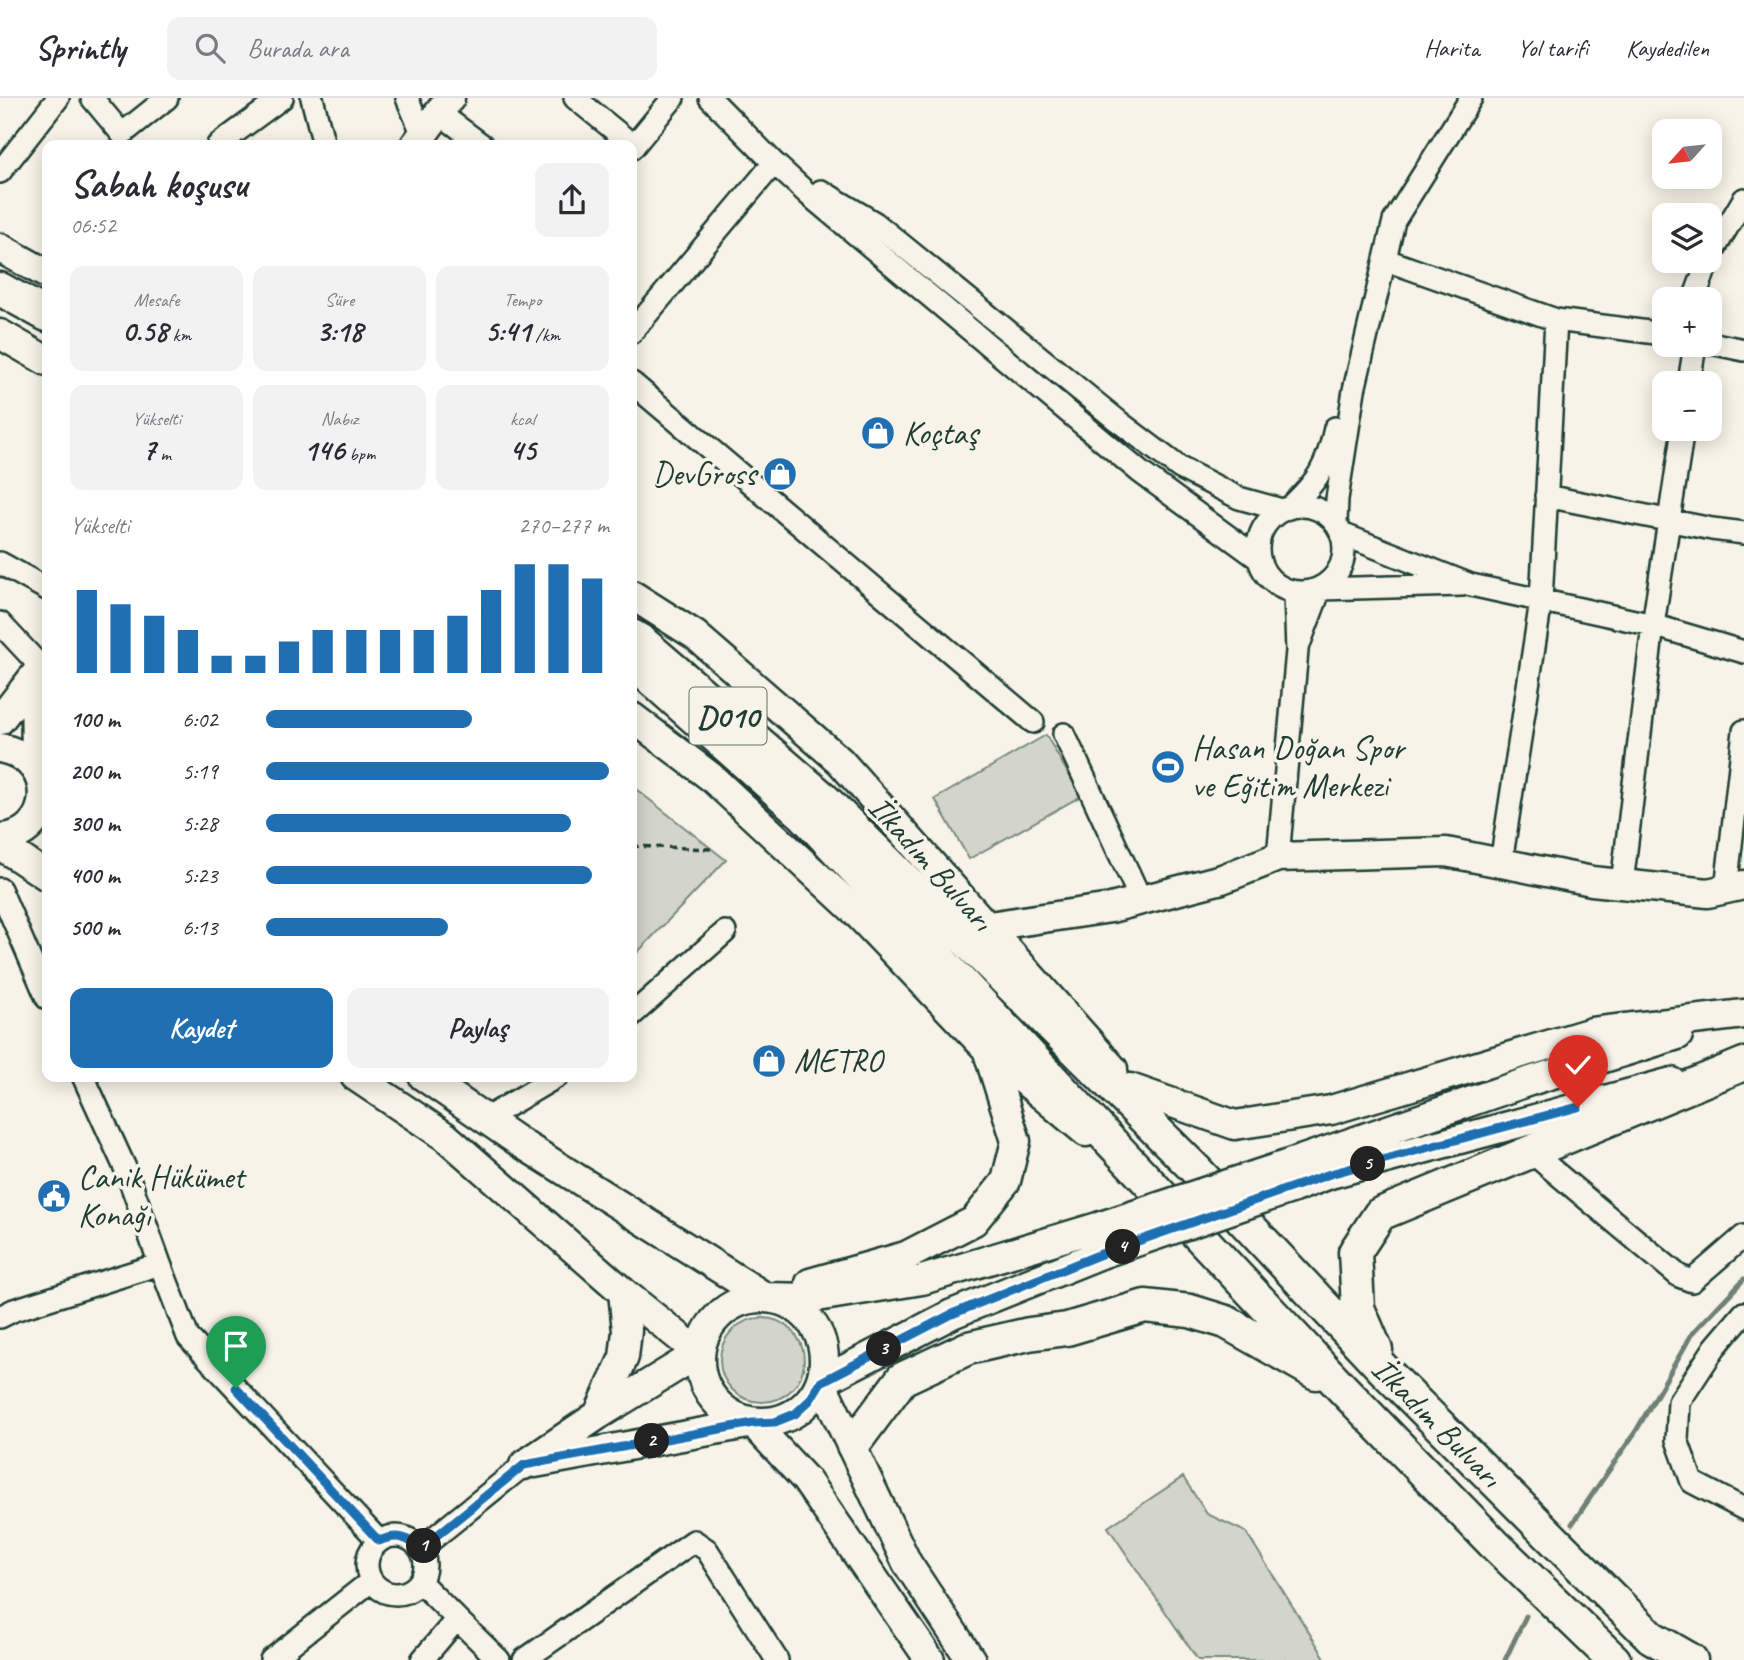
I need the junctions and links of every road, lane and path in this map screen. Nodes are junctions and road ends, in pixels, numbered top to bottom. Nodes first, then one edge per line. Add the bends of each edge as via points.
1 (58, 98) edge
2 (167, 98) edge
3 (282, 98) edge
4 (312, 98) edge
5 (407, 98) edge
6 (575, 98) edge
7 (673, 98) edge
8 (710, 98) edge
9 (1471, 98) edge
10 (96, 99) edge
11 (432, 123) edge
12 (225, 140) edge
13 (323, 140) edge
14 (471, 140) edge
15 (625, 140) edge
16 (637, 142) edge
17 (774, 163) junction
18 (0, 172) edge
19 (1744, 199) edge
20 (1391, 232) junction
21 (1722, 237) edge
22 (0, 248) edge
23 (1386, 260) junction
24 (42, 271) edge
25 (0, 289) edge
26 (0, 310) edge
27 (42, 312) edge
28 (1556, 320) junction
29 (637, 326) edge
30 (1652, 332) edge
31 (42, 333) edge
32 (0, 334) edge
33 (1722, 345) edge
34 (1744, 350) edge
35 (42, 358) edge
36 (637, 387) edge
37 (1681, 441) edge
38 (1546, 496) junction
39 (1286, 509) junction
40 (1670, 521) junction
41 (1339, 529) junction
42 (1744, 533) edge
43 (1259, 559) junction
44 (0, 563) edge
45 (1471, 585) junction
46 (42, 586) edge
47 (1320, 589) junction
48 (1295, 593) junction
49 (637, 598) edge
50 (1541, 601) junction
51 (0, 623) edge
52 (1653, 625) junction
53 (637, 639) edge
54 (1297, 651) junction
55 (1744, 652) edge
56 (637, 666) edge
57 (41, 667) edge
58 (0, 720) edge
59 (637, 721) edge
60 (1033, 722) dead end
61 (1744, 731) edge
62 (1064, 734) dead end
63 (0, 748) edge
64 (36, 769) junction
65 (42, 782) edge
66 (814, 806) junction
67 (42, 815) edge
68 (0, 838) edge
69 (0, 845) edge
70 (637, 846) edge
71 (712, 849) dead end
72 (1278, 857) junction
73 (1501, 863) junction
74 (42, 873) edge
75 (1622, 884) junction
76 (1735, 887) edge
77 (0, 889) edge
78 (1141, 900) junction
79 (989, 926) junction
80 (724, 932) dead end
81 (42, 986) edge
82 (637, 1010) edge
83 (1744, 1014) edge
84 (987, 1049) junction
85 (1744, 1063) edge
86 (86, 1082) edge
87 (364, 1082) edge
88 (432, 1082) edge
89 (548, 1082) edge
90 (1129, 1088) junction
91 (485, 1119) junction
92 (1530, 1151) junction
93 (1195, 1168) junction
94 (1284, 1178) junction
95 (1158, 1191) junction
96 (1744, 1236) edge
97 (1100, 1241) junction
98 (160, 1264) junction
99 (623, 1292) junction
100 (765, 1297) junction
101 (1744, 1313) edge
102 (0, 1317) edge
103 (699, 1353) junction
104 (1385, 1371) junction
105 (821, 1382) junction
106 (1343, 1389) junction
107 (598, 1415) junction
108 (753, 1423) junction
109 (853, 1445) junction
110 (524, 1465) junction
111 (1744, 1509) edge
112 (379, 1541) junction
113 (420, 1549) junction
114 (371, 1581) junction
115 (420, 1582) junction
116 (457, 1619) junction
117 (271, 1660) edge
118 (422, 1660) edge
119 (499, 1660) edge
120 (524, 1660) edge
121 (777, 1660) edge
122 (930, 1660) edge
123 (971, 1660) edge
124 (1614, 1660) edge
125 (1691, 1660) edge

1 - 18 street
2 - 10 street via 122,134
3 - 12 street
4 - 13 street
5 - 11 street
6 - 15 street
7 - 16 street
8 - 17 street
9 - 20 street
11 - 14 street
17 - 29 street
17 - 39 street via 874,223 1180,468 1239,498
17 - 43 street via 1140,472
19 - 21 street
20 - 23 street
20 - 39 street via 1366,281 1329,456 1312,486
22 - 24 main road
23 - 28 street
23 - 41 street via 1354,390 1337,499
25 - 27 highway
26 - 31 highway
28 - 30 street
28 - 38 street
32 - 35 main road
33 - 34 street
36 - 60 street
37 - 40 street
38 - 40 street
38 - 50 street
39 - 41 street via 1311,507 1325,513
39 - 43 street via 1270,518 1262,530
40 - 42 street
40 - 52 street
41 - 45 street
41 - 47 street via 1345,547 1339,572
43 - 48 street via 1272,582
44 - 46 street
45 - 47 street
45 - 50 street
47 - 48 street
47 - 54 street
48 - 54 street
49 - 79 main road, İlkadım Bulvarı via 695,635 840,761
50 - 52 street
50 - 73 street
51 - 57 street
52 - 55 street
52 - 75 street
53 - 66 highway, İlkadım Bulvarı / D010
54 - 72 street
56 - 66 highway, İlkadım Bulvarı / D010
57 - 58 main road
57 - 64 main road
59 - 84 main road, İlkadım Bulvarı via 711,777 855,911
61 - 76 street
62 - 78 street
63 - 64 main road via 26,758
64 - 65 main road
66 - 93 highway, İlkadım Bulvarı / D010
66 - 95 highway, İlkadım Bulvarı / D010
67 - 68 main road via 19,834
69 - 74 main road
70 - 71 path
72 - 73 main road via 1446,852
72 - 78 main road via 1222,879
73 - 75 main road
75 - 76 main road via 1709,893
77 - 81 street
78 - 79 main road
79 - 90 main road, İlkadım Bulvarı
80 - 82 street
83 - 90 main road via 1592,1032 1331,1110 1235,1125
83 - 94 main road via 1530,1080
84 - 95 main road, İlkadım Bulvarı
84 - 100 main road via 1016,1141 1006,1181 974,1221 906,1256
85 - 92 highway
85 - 94 main road via 1330,1174
86 - 98 street via 126,1170
87 - 99 main road via 446,1136
88 - 91 main road
89 - 91 street
90 - 93 main road, İlkadım Bulvarı
91 - 100 main road
92 - 96 street via 1679,1276 1692,1280
92 - 104 highway via 1380,1214 1354,1252 1358,1308
93 - 104 highway, İlkadım Bulvarı / D010
94 - 97 main road, bridge
95 - 106 highway, İlkadım Bulvarı / D010
97 - 100 main road via 922,1280 811,1298
97 - 105 main road
98 - 102 street
98 - 112 street via 188,1337
99 - 103 main road
99 - 107 main road via 624,1357
100 - 103 main road via 746,1299 714,1319
100 - 105 main road via 801,1311 814,1326 822,1343
101 - 111 street via 1679,1402 1677,1440 1692,1482
103 - 107 main road
103 - 108 main road via 707,1391 727,1412
104 - 125 highway, İlkadım Bulvarı / D010 via 1651,1637
105 - 108 main road via 795,1414 775,1422
105 - 109 main road
106 - 109 highway via 1226,1322 1190,1311 1145,1306 1067,1329 968,1348 902,1379
106 - 124 highway, İlkadım Bulvarı / D010
107 - 110 main road
108 - 110 main road
108 - 122 main road via 806,1480
109 - 123 main road via 907,1563
110 - 113 street
112 - 113 street via 401,1536
112 - 114 street via 367,1559
113 - 115 street via 424,1571
114 - 115 street via 389,1594 412,1590
114 - 117 street
115 - 116 street
116 - 118 street
116 - 119 street
120 - 121 street via 694,1541 707,1549

